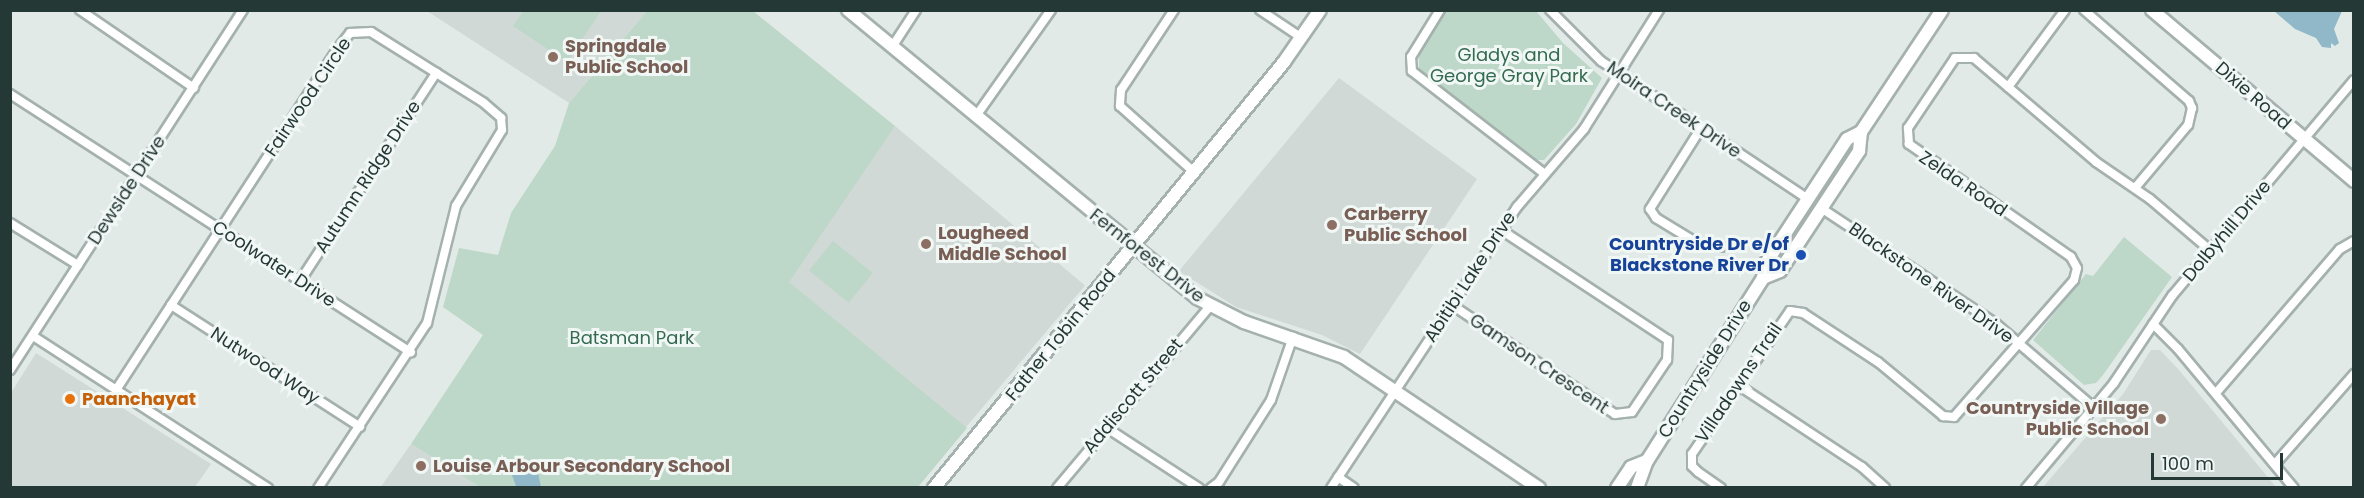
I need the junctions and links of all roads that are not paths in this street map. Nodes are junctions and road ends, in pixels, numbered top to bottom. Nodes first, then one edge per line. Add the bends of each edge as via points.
1 (80, 10) edge
2 (243, 10) edge
3 (848, 10) edge
4 (916, 10) edge
5 (1051, 10) edge
6 (1174, 10) edge
7 (1260, 10) edge
8 (1320, 10) edge
9 (1440, 10) edge
10 (1550, 10) edge
11 (1659, 10) edge
12 (1942, 10) edge
13 (2065, 10) edge
14 (2084, 10) edge
15 (2152, 10) edge
16 (1302, 38) junction
17 (892, 47) junction
18 (435, 73) junction
19 (1619, 74) junction
20 (2354, 80) edge
21 (194, 87) junction
22 (2008, 87) junction
23 (10, 94) edge
24 (976, 116) junction
25 (1701, 128) junction
26 (1861, 132) junction
27 (2304, 140) junction
28 (1193, 171) junction
29 (1545, 174) junction
30 (136, 176) junction
31 (2354, 181) edge
32 (2135, 188) junction
33 (1808, 199) junction
34 (1821, 208) junction
35 (10, 223) edge
36 (222, 230) junction
37 (1501, 230) junction
38 (2354, 241) edge
39 (1133, 247) junction
40 (1722, 247) dead end
41 (2210, 250) junction
42 (78, 266) junction
43 (1763, 278) junction
44 (300, 281) junction
45 (171, 305) junction
46 (1452, 305) junction
47 (1210, 306) junction
48 (2152, 324) junction
49 (33, 336) junction
50 (1293, 337) junction
51 (2020, 345) junction
52 (411, 352) junction
53 (10, 370) edge
54 (2354, 374) edge
55 (1738, 386) junction
56 (116, 390) junction
57 (1396, 390) junction
58 (2216, 393) junction
59 (2094, 408) junction
60 (360, 428) junction
61 (1107, 428) junction
62 (1647, 461) junction
63 (2275, 465) junction
64 (1338, 477) junction
65 (268, 488) edge
66 (318, 488) edge
67 (934, 488) edge
68 (1057, 488) edge
69 (1199, 488) edge
70 (1210, 488) edge
71 (1331, 488) edge
72 (1354, 488) edge
73 (1539, 488) edge
74 (1617, 488) edge
75 (1637, 488) edge
76 (1721, 488) edge
77 (1885, 488) edge
78 (2026, 488) edge
79 (2294, 488) edge

1 - 21 street
2 - 21 street, Dewside Drive
3 - 17 street, Fernforest Drive
4 - 17 street
5 - 24 street
6 - 28 street via 1119,98 1123,112
7 - 16 street
8 - 16 street, Father Tobin Road
9 - 29 street via 1411,57 1412,71
10 - 19 street, Moira Creek Drive via 1595,57
11 - 19 street, Abitibi Lake Drive
12 - 26 street, Countryside Drive
13 - 22 street
14 - 32 street via 2189,101 2192,108 2188,125
15 - 27 street, Dixie Road
16 - 28 street, Father Tobin Road
17 - 24 street, Fernforest Drive
18 - 36 street, Fairwood Circle via 371,32 350,33
18 - 44 street, Autumn Ridge Drive
18 - 52 street, Fairwood Circle via 501,118 502,130 456,206 427,323
19 - 25 street, Moira Creek Drive
19 - 29 street, Abitibi Lake Drive via 1584,129
20 - 27 street, Dolbyhill Drive
21 - 30 street, Dewside Drive
22 - 32 street, Zelda Road via 2096,162
22 - 51 street, Zelda Road via 1974,58 1955,58 1908,128 1907,136 1914,150 2075,262 2074,280
23 - 30 street, Coolwater Drive
24 - 39 street, Fernforest Drive
25 - 33 street, Moira Creek Drive
25 - 40 street via 1650,209 1656,218 1697,243
26 - 33 street, Countryside Drive via 1847,139
26 - 34 street, Countryside Drive via 1859,151
27 - 31 street, Dixie Road
27 - 41 street, Dolbyhill Drive
28 - 39 street, Father Tobin Road
29 - 37 street, Abitibi Lake Drive
30 - 36 street, Coolwater Drive
30 - 42 street, Dewside Drive
32 - 41 street, Zelda Road
33 - 34 street
33 - 43 street, Countryside Drive via 1766,262
34 - 43 street, Countryside Drive via 1780,271
34 - 51 street, Blackstone River Drive via 1984,316
35 - 42 street
36 - 44 street, Coolwater Drive
36 - 45 street, Fairwood Circle
37 - 46 street, Abitibi Lake Drive
37 - 46 street, Gamson Crescent via 1668,340 1667,360 1632,412 1615,414
38 - 58 street via 2340,249
39 - 47 street, Fernforest Drive
39 - 67 street, Father Tobin Road
41 - 48 street, Dolbyhill Drive
42 - 49 street, Dewside Drive
43 - 62 street, Countryside Drive
44 - 52 street, Coolwater Drive
45 - 56 street, Fairwood Circle
45 - 60 street, Nutwood Way
46 - 57 street, Abitibi Lake Drive
47 - 50 street, Fernforest Drive
47 - 61 street, Addiscott Street
48 - 58 street
48 - 59 street, Dolbyhill Drive
49 - 53 street, Dewside Drive
49 - 56 street
50 - 57 street, Fernforest Drive via 1339,354
50 - 70 street via 1271,400 1219,482
51 - 55 street, Villadowns Trail via 1962,413 1943,416 1878,362 1803,313 1790,311
51 - 59 street, Blackstone River Drive
52 - 60 street, Fairwood Circle
54 - 63 street
55 - 76 street, Villadowns Trail via 1691,460 1698,472
55 - 77 street via 1862,467
56 - 65 street
57 - 64 street, Abitibi Lake Drive
57 - 73 street, Fernforest Drive
58 - 63 street
59 - 78 street, Dolbyhill Drive
60 - 66 street, Fairwood Circle
61 - 68 street, Addiscott Street
61 - 69 street
62 - 74 street, Countryside Drive via 1631,467
62 - 75 street, Countryside Drive
63 - 79 street
64 - 71 street, Abitibi Lake Drive
64 - 72 street

